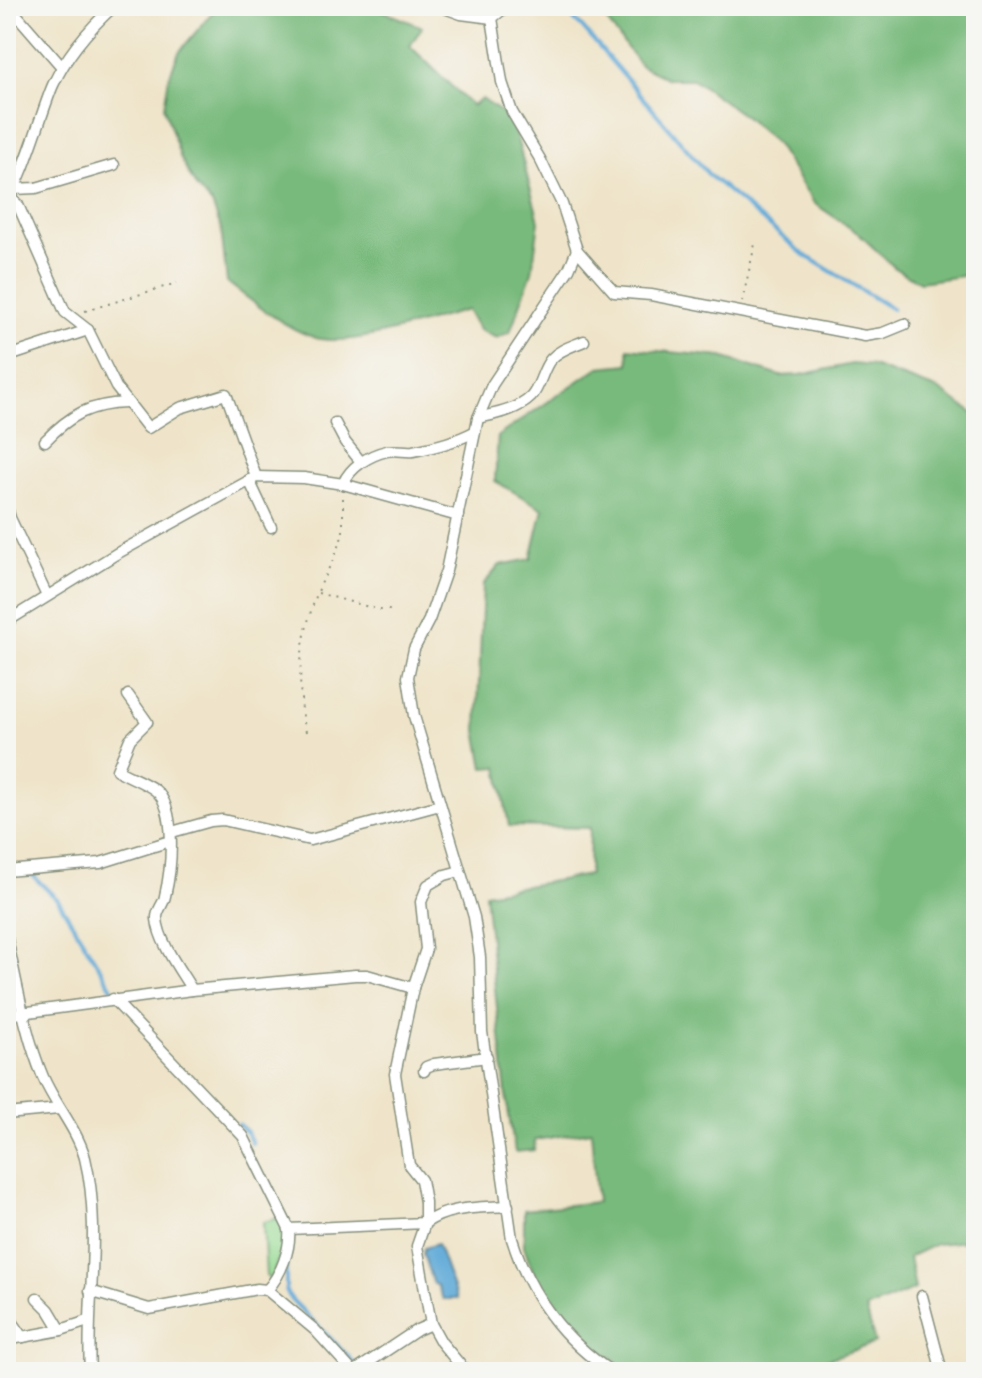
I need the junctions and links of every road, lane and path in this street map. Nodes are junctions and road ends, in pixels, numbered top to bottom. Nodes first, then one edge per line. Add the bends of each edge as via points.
1 (9, 6) edge
2 (114, 6) edge
3 (439, 6) edge
4 (507, 6) edge
5 (492, 18) junction
6 (62, 67) junction
7 (114, 165) dead end
8 (10, 196) edge
9 (755, 244) dead end
10 (577, 250) junction
11 (177, 283) dead end
12 (740, 311) junction
13 (73, 316) junction
14 (905, 324) dead end
15 (88, 330) junction
16 (584, 341) dead end
17 (6, 357) edge
18 (126, 403) junction
19 (478, 418) junction
20 (335, 423) dead end
21 (474, 432) junction
22 (45, 441) dead end
23 (361, 462) junction
24 (252, 478) junction
25 (343, 484) junction
26 (6, 504) edge
27 (458, 516) junction
28 (271, 527) dead end
29 (318, 593) junction
30 (47, 596) junction
31 (395, 610) dead end
32 (6, 622) edge
33 (128, 695) dead end
34 (306, 732) dead end
35 (440, 805) junction
36 (171, 837) junction
37 (6, 871) edge
38 (460, 871) junction
39 (6, 935) edge
40 (413, 988) junction
41 (192, 990) junction
42 (113, 999) junction
43 (23, 1013) junction
44 (6, 1015) edge
45 (487, 1057) junction
46 (424, 1071) dead end
47 (59, 1109) junction
48 (6, 1114) edge
49 (508, 1206) junction
50 (425, 1223) junction
51 (289, 1229) junction
52 (267, 1290) junction
53 (90, 1291) junction
54 (922, 1296) dead end
55 (37, 1298) dead end
56 (6, 1313) edge
57 (88, 1321) junction
58 (431, 1324) junction
59 (61, 1330) junction
60 (23, 1337) junction
61 (6, 1340) edge
62 (356, 1371) edge
63 (939, 1371) edge
64 (90, 1372) edge
65 (466, 1372) edge
66 (612, 1372) edge

1 - 6 street
2 - 6 street
3 - 5 street
4 - 5 street
5 - 10 street via 512,112 562,204
6 - 8 street
7 - 8 street
8 - 13 street via 65,312
9 - 12 path
10 - 12 street via 614,292
10 - 19 street via 492,385
11 - 13 path
12 - 14 street via 865,336
13 - 15 street
15 - 17 street
15 - 18 street
16 - 19 street via 549,360 531,397
18 - 22 street via 103,404 65,420
18 - 24 street via 148,428 180,408 226,394
19 - 21 street
20 - 23 street
21 - 23 street via 410,452 388,450
21 - 27 street
23 - 25 street
24 - 25 street
24 - 28 street
24 - 30 street
25 - 27 street
25 - 29 path via 343,531
26 - 30 street
27 - 35 street via 446,571 408,677
29 - 31 path
29 - 34 path via 305,627 300,676
30 - 32 street
33 - 36 street via 147,722 130,739 117,770 156,791
35 - 36 street via 310,840 223,820
35 - 38 street
36 - 37 street via 100,863
36 - 41 street via 157,921
38 - 40 street via 428,885 424,894 426,949
38 - 45 street via 480,957
39 - 43 street
40 - 41 street via 355,975
40 - 50 street via 395,1074 409,1165 421,1180
41 - 42 street
42 - 43 street
42 - 51 street via 243,1136
43 - 44 street
43 - 47 street via 35,1057
45 - 46 street via 434,1064
45 - 49 street
47 - 48 street
47 - 53 street via 79,1140 85,1161 93,1226
49 - 50 street via 452,1210
49 - 66 street via 519,1262 537,1296 586,1355
50 - 51 street
50 - 58 street via 417,1246
51 - 52 street via 278,1279
52 - 53 street via 149,1309
52 - 62 street
53 - 57 street
54 - 63 street
55 - 59 street
56 - 60 street
57 - 59 street
57 - 64 street
58 - 62 street
58 - 65 street
59 - 60 street
60 - 61 street

